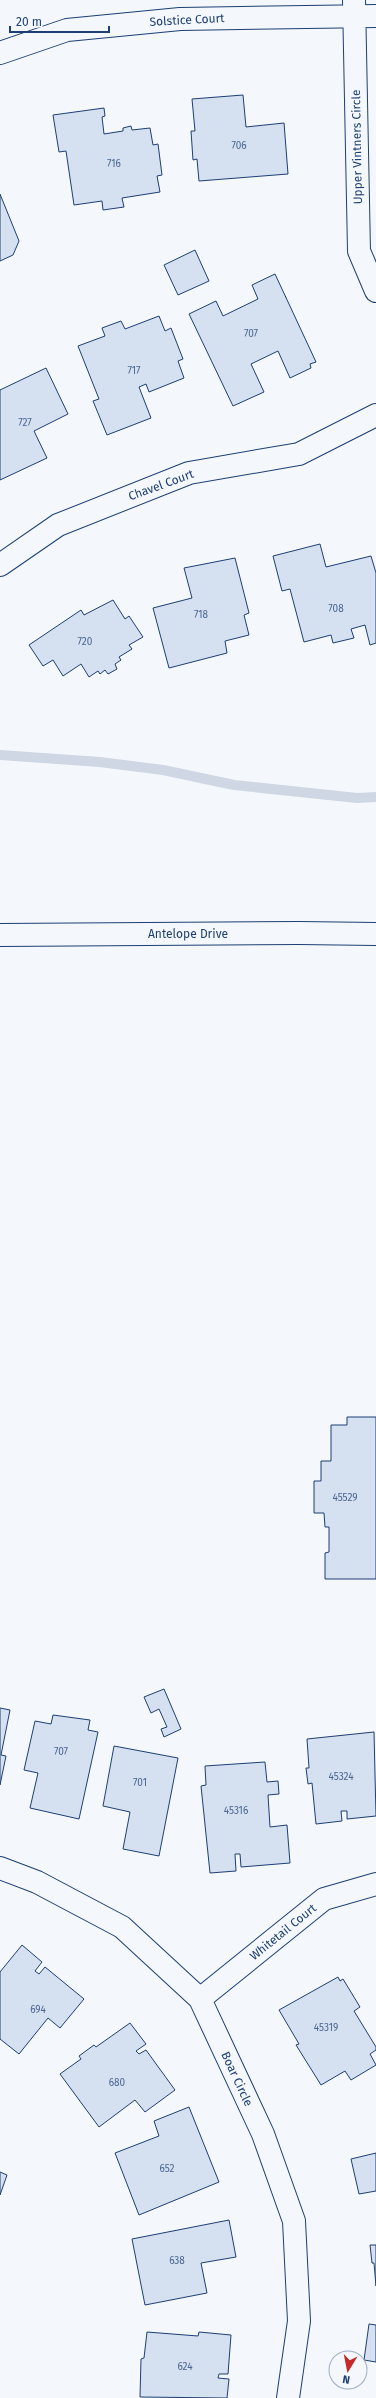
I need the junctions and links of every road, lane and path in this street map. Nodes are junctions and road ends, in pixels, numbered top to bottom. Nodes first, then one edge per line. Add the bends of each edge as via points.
1 (354, 8) edge
2 (376, 16) edge
3 (0, 53) edge
4 (376, 291) edge
5 (376, 415) edge
6 (0, 565) edge
7 (376, 934) edge
8 (0, 935) edge
9 (0, 1868) edge
10 (376, 1884) edge
11 (200, 1999) junction
12 (288, 2398) edge

1 - 2 street, Solstice Court
1 - 3 street, Solstice Court via 180,19 74,29
1 - 4 street, Upper Vintners Circle via 359,251
5 - 6 street, Chavel Court via 299,454 189,473 58,526
7 - 8 street, Antelope Drive
9 - 11 street, Boar Circle via 36,1882 122,1927
10 - 11 street, Whitetail Court via 324,1899
11 - 12 street, Boar Circle via 263,2134 294,2221 299,2321

